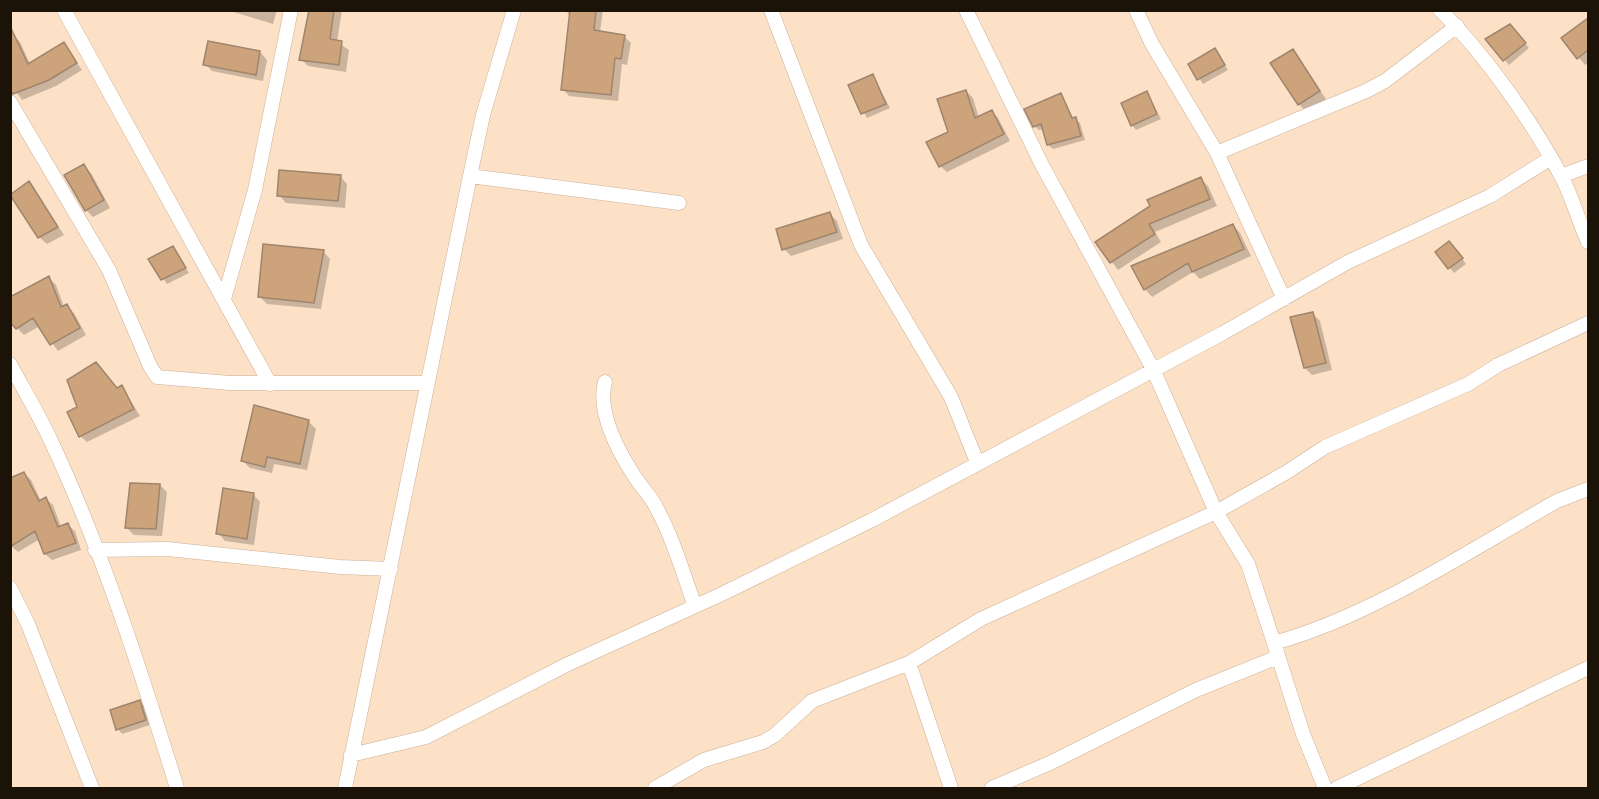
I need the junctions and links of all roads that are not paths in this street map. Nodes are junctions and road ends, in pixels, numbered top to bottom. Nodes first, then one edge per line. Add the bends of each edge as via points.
1 (64, 10) edge
2 (291, 10) edge
3 (514, 10) edge
4 (771, 10) edge
5 (966, 10) edge
6 (1136, 10) edge
7 (1440, 10) edge
8 (1457, 27) junction
9 (10, 102) edge
10 (1217, 153) junction
11 (1551, 158) junction
12 (1588, 166) edge
13 (470, 176) junction
14 (1561, 176) junction
15 (679, 203) dead end
16 (1588, 242) edge
17 (224, 299) junction
18 (1284, 299) junction
19 (1588, 323) edge
20 (10, 364) edge
21 (1153, 369) junction
22 (605, 382) dead end
23 (428, 383) junction
24 (270, 384) junction
25 (977, 462) junction
26 (1588, 489) edge
27 (1216, 512) junction
28 (95, 550) junction
29 (392, 568) junction
30 (10, 588) edge
31 (695, 606) junction
32 (1274, 644) junction
33 (1278, 657) junction
34 (909, 663) junction
35 (1588, 668) edge
36 (351, 755) junction
37 (92, 789) edge
38 (177, 789) edge
39 (345, 789) edge
40 (655, 789) edge
41 (951, 789) edge
42 (992, 789) edge
43 (1325, 789) edge
44 (1337, 789) edge

1 - 17 street
2 - 17 street via 255,190
3 - 13 street via 483,115
4 - 25 street via 861,245 951,397
5 - 21 street via 1042,165
6 - 10 street
7 - 8 street
8 - 10 street via 1366,91
8 - 11 street
9 - 24 street via 109,270 157,377
10 - 18 street
11 - 14 street
11 - 18 street via 1490,196 1375,248
12 - 14 street
13 - 15 street
13 - 23 street
14 - 16 street
17 - 24 street
18 - 21 street
19 - 27 street via 1467,384 1325,447
20 - 28 street via 51,440
21 - 25 street
21 - 27 street
22 - 31 street via 603,400 614,439 634,477 656,505
23 - 24 street
23 - 29 street
25 - 31 street via 872,520
26 - 32 street via 1557,501 1359,612
27 - 32 street via 1248,564
27 - 34 street via 981,619
28 - 29 street via 167,549 340,567
28 - 38 street
29 - 36 street
30 - 37 street via 28,624
31 - 36 street via 568,664 426,737
32 - 33 street
33 - 42 street via 1196,690
33 - 43 street
34 - 40 street via 812,701 763,742 704,760
34 - 41 street
35 - 44 street
36 - 39 street

